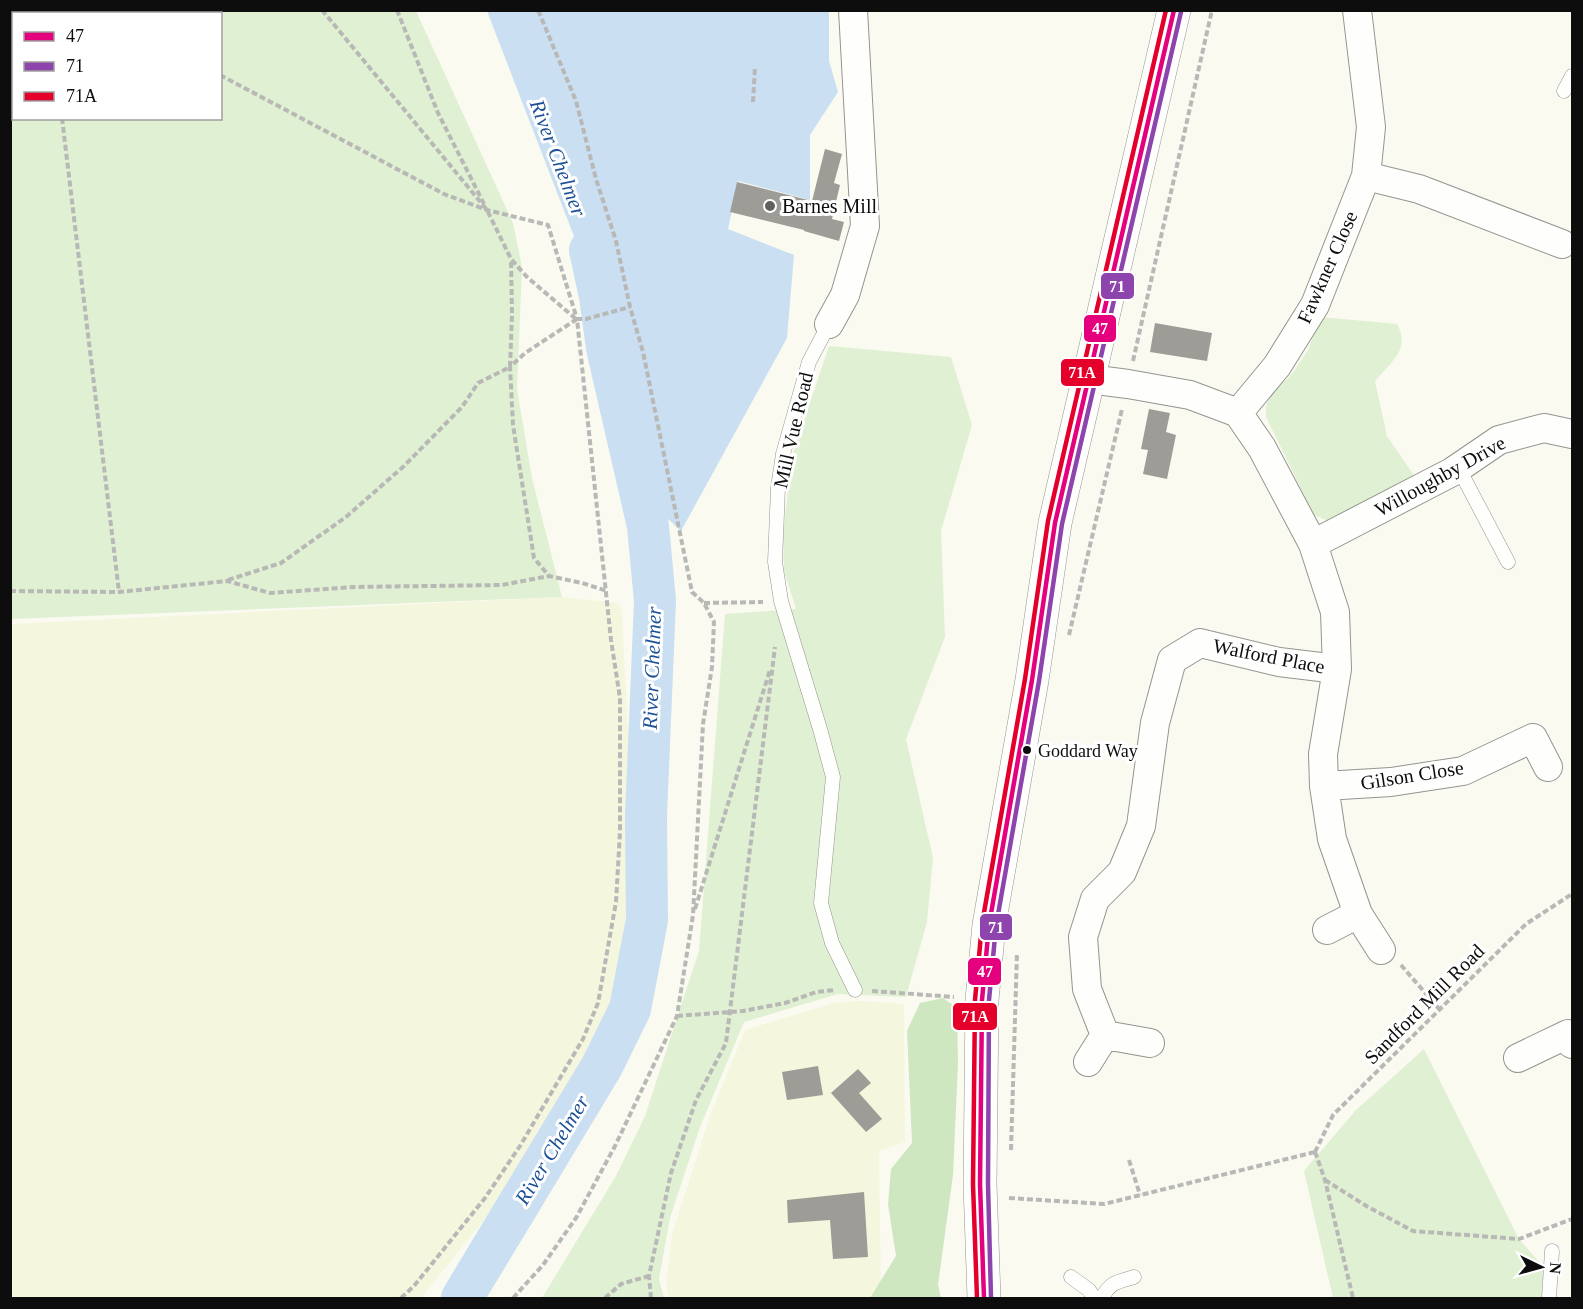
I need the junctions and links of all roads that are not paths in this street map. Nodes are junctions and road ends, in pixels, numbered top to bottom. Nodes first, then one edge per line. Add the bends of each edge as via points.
1 (853, 10) edge
2 (1174, 10) edge
3 (1357, 10) edge
4 (1572, 76) edge
5 (1564, 91) dead end
6 (1366, 176) junction
7 (1562, 244) dead end
8 (829, 324) joint
9 (1089, 379) junction
10 (1238, 412) junction
11 (1572, 434) edge
12 (1458, 467) junction
13 (1313, 544) junction
14 (1508, 562) dead end
15 (1337, 669) junction
16 (1548, 767) dead end
17 (1324, 786) junction
18 (1358, 914) junction
19 (1327, 930) dead end
20 (1381, 950) road end
21 (855, 990) road end
22 (1105, 1035) junction
23 (1150, 1043) dead end
24 (1572, 1044) edge
25 (1518, 1058) dead end
26 (1088, 1062) dead end
27 (1552, 1251) dead end
28 (1071, 1277) dead end
29 (1134, 1277) dead end
30 (984, 1299) edge
31 (1094, 1299) edge
32 (1102, 1299) edge
33 (1549, 1299) edge

1 - 8 street, Mill Vue Road via 865,226 844,295
2 - 9 street
3 - 6 street, Fawkner Close via 1371,127
4 - 5 lane
6 - 7 street via 1419,189
6 - 10 street, Fawkner Close via 1314,305 1277,366
8 - 21 lane, Mill Vue Road via 809,362 783,454 775,562 781,601 833,777 821,903 832,943
9 - 10 street via 1190,395
9 - 30 street via 1056,523 989,925 982,1000 980,1184
10 - 13 street via 1262,448
11 - 12 street, Willoughby Drive via 1544,428 1499,440
12 - 13 street, Willoughby Drive
12 - 14 lane
13 - 15 street via 1335,612
15 - 17 street via 1323,754
15 - 22 street, Walford Place via 1279,662 1200,643 1172,660 1155,723 1141,826 1122,872 1095,899 1083,937 1087,988
16 - 17 street, Gilson Close via 1533,738 1463,771 1391,782
17 - 18 street via 1332,839
18 - 19 street
18 - 20 street
22 - 23 street
22 - 26 street
24 - 25 street via 1568,1034
27 - 33 lane
28 - 31 lane
29 - 32 lane via 1114,1283

